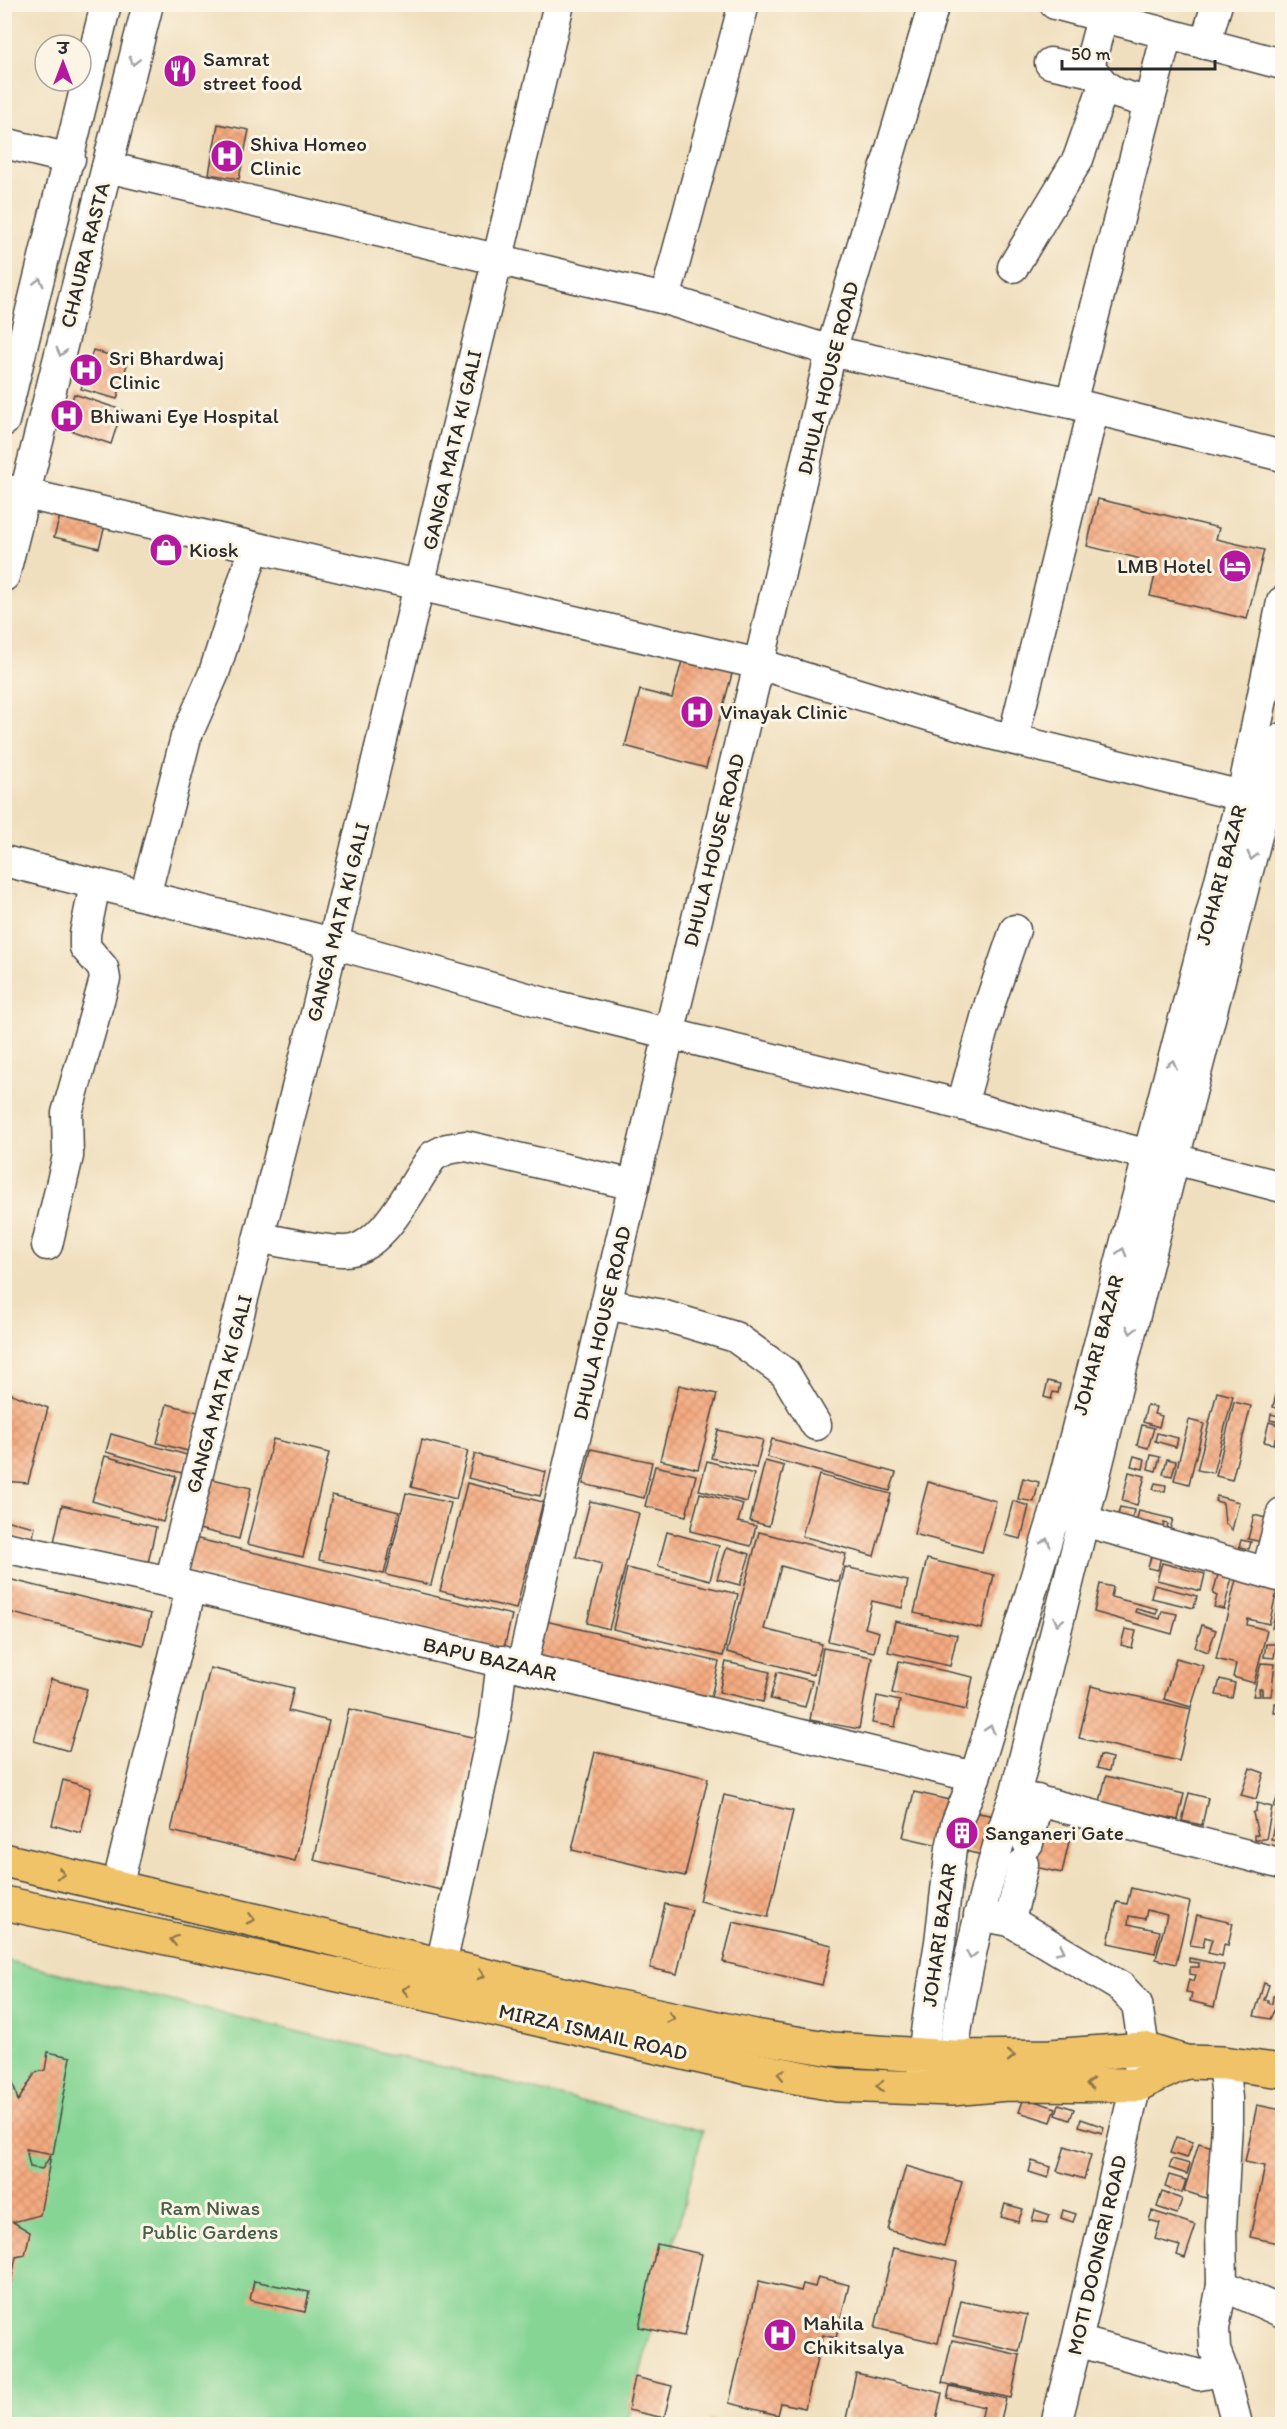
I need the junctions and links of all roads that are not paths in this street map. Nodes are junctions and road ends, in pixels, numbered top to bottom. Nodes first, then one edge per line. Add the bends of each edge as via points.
1 (106, 4) edge
2 (148, 4) edge
3 (559, 4) edge
4 (744, 4) edge
5 (934, 4) edge
6 (1055, 4) edge
7 (1217, 4) edge
8 (1102, 18) junction
9 (1167, 34) junction
10 (1205, 44) junction
11 (1050, 63) dead end
12 (1282, 64) edge
13 (1096, 78) junction
14 (1149, 103) junction
15 (4, 143) edge
16 (70, 159) junction
17 (107, 167) junction
18 (498, 261) junction
19 (1013, 267) dead end
20 (665, 299) junction
21 (831, 351) junction
22 (1082, 407) junction
23 (4, 421) edge
24 (1282, 456) edge
25 (15, 491) edge
26 (254, 548) junction
27 (4, 576) edge
28 (420, 585) junction
29 (1282, 602) edge
30 (759, 664) junction
31 (1282, 738) edge
32 (1013, 739) junction
33 (1263, 808) edge
34 (4, 861) edge
35 (95, 884) junction
36 (146, 896) junction
37 (1015, 930) dead end
38 (333, 943) junction
39 (669, 1034) junction
40 (962, 1105) junction
41 (1161, 1157) junction
42 (634, 1185) junction
43 (1282, 1186) edge
44 (260, 1238) junction
45 (47, 1245) dead end
46 (606, 1304) junction
47 (1105, 1375) junction
48 (816, 1425) dead end
49 (1055, 1513) junction
50 (1282, 1513) edge
51 (1083, 1520) junction
52 (4, 1546) edge
53 (1275, 1575) edge
54 (181, 1585) junction
55 (512, 1664) junction
56 (975, 1777) junction
57 (1026, 1797) junction
58 (4, 1860) edge
59 (1282, 1864) edge
60 (117, 1887) junction
61 (4, 1903) edge
62 (979, 1915) junction
63 (1010, 1921) junction
64 (441, 1965) junction
65 (1144, 2049) junction
66 (938, 2056) junction
67 (1185, 2062) junction
68 (1223, 2062) junction
69 (1282, 2071) edge
70 (1137, 2085) junction
71 (937, 2088) junction
72 (1222, 2285) junction
73 (1282, 2312) edge
74 (1077, 2341) junction
75 (1223, 2371) junction
76 (1056, 2424) edge
77 (1237, 2424) edge

1 - 16 street, CHAURA RASTA
2 -> 17 street, CHAURA RASTA
3 - 18 street, GANGA MATA KI GALI
4 - 20 street
5 - 21 street, DHULA HOUSE ROAD
6 - 8 street
7 - 10 street
8 - 9 street
8 - 13 street
9 - 10 street
9 - 14 street
10 - 12 street
11 - 13 street
13 - 14 street via 1116,93
13 - 19 street via 1078,159
14 - 22 street
15 - 16 street
23 -> 16 street, CHAURA RASTA
17 - 18 street
17 -> 25 street, CHAURA RASTA
18 - 20 street
18 - 28 street, GANGA MATA KI GALI
20 - 21 street
21 - 22 street
21 - 30 street, DHULA HOUSE ROAD
22 - 24 street
22 - 32 street
25 - 26 street
25 - 27 street, CHAURA RASTA
26 - 28 street
26 - 36 street via 214,673 186,737
28 - 30 street
28 - 38 street, GANGA MATA KI GALI
29 - 33 street, JOHARI BAZAR
30 - 32 street
30 - 39 street, DHULA HOUSE ROAD
31 - 33 street, JOHARI BAZAR
32 - 33 street
33 - 41 street, JOHARI BAZAR
34 - 35 street
35 - 36 street
35 - 45 street via 85,947 103,968 105,979 68,1113 68,1156
36 - 38 street
37 - 40 street
38 - 39 street
38 - 44 street, GANGA MATA KI GALI
39 - 40 street
39 - 42 street, DHULA HOUSE ROAD
40 - 41 street
41 - 43 street
41 - 47 street, JOHARI BAZAR
42 - 44 street via 466,1146 433,1156 381,1233 365,1246 344,1252
42 - 46 street, DHULA HOUSE ROAD
44 - 54 street, GANGA MATA KI GALI
46 - 48 street via 662,1315 735,1337 785,1373
46 - 55 street, DHULA HOUSE ROAD
47 - 49 street, JOHARI BAZAR
47 - 51 street, JOHARI BAZAR
49 - 51 street
56 -> 49 street, JOHARI BAZAR
50 - 53 street
51 - 53 street
51 -> 57 street, JOHARI BAZAR
52 - 54 street, BAPU BAZAAR
54 - 55 street, BAPU BAZAAR
54 - 60 street, GANGA MATA KI GALI
55 - 56 street, BAPU BAZAAR
55 - 64 street, DHULA HOUSE ROAD via 495,1720
56 - 66 street, JOHARI BAZAR via 951,1848
57 - 59 street
57 - 62 street, JOHARI BAZAR via 993,1857
57 - 63 street via 1026,1853
58 -> 60 highway, MIRZA ISMAIL ROAD
60 -> 64 highway, MIRZA ISMAIL ROAD
71 -> 61 highway, MIRZA ISMAIL ROAD via 838,2085 744,2067
62 - 63 street, MOTI DOONGRI ROAD
62 -> 66 street, JOHARI BAZAR via 958,2014
63 -> 65 street, MOTI DOONGRI ROAD via 1121,1987 1137,2004
64 -> 66 highway, MIRZA ISMAIL ROAD via 755,2036 832,2049
66 -> 65 highway, MIRZA ISMAIL ROAD via 1050,2056
65 - 67 highway, MIRZA ISMAIL ROAD
65 - 70 street, MOTI DOONGRI ROAD
66 - 71 street, JOHARI BAZAR
67 - 68 highway, MIRZA ISMAIL ROAD
67 - 70 highway, MIRZA ISMAIL ROAD
68 - 69 highway, MIRZA ISMAIL ROAD
68 - 72 street via 1227,2124
70 -> 71 highway, MIRZA ISMAIL ROAD
70 - 74 street, MOTI DOONGRI ROAD
72 - 73 street
72 - 75 street via 1214,2328 1215,2350
74 - 75 street via 1191,2374
74 - 76 street, MOTI DOONGRI ROAD
75 - 77 street

